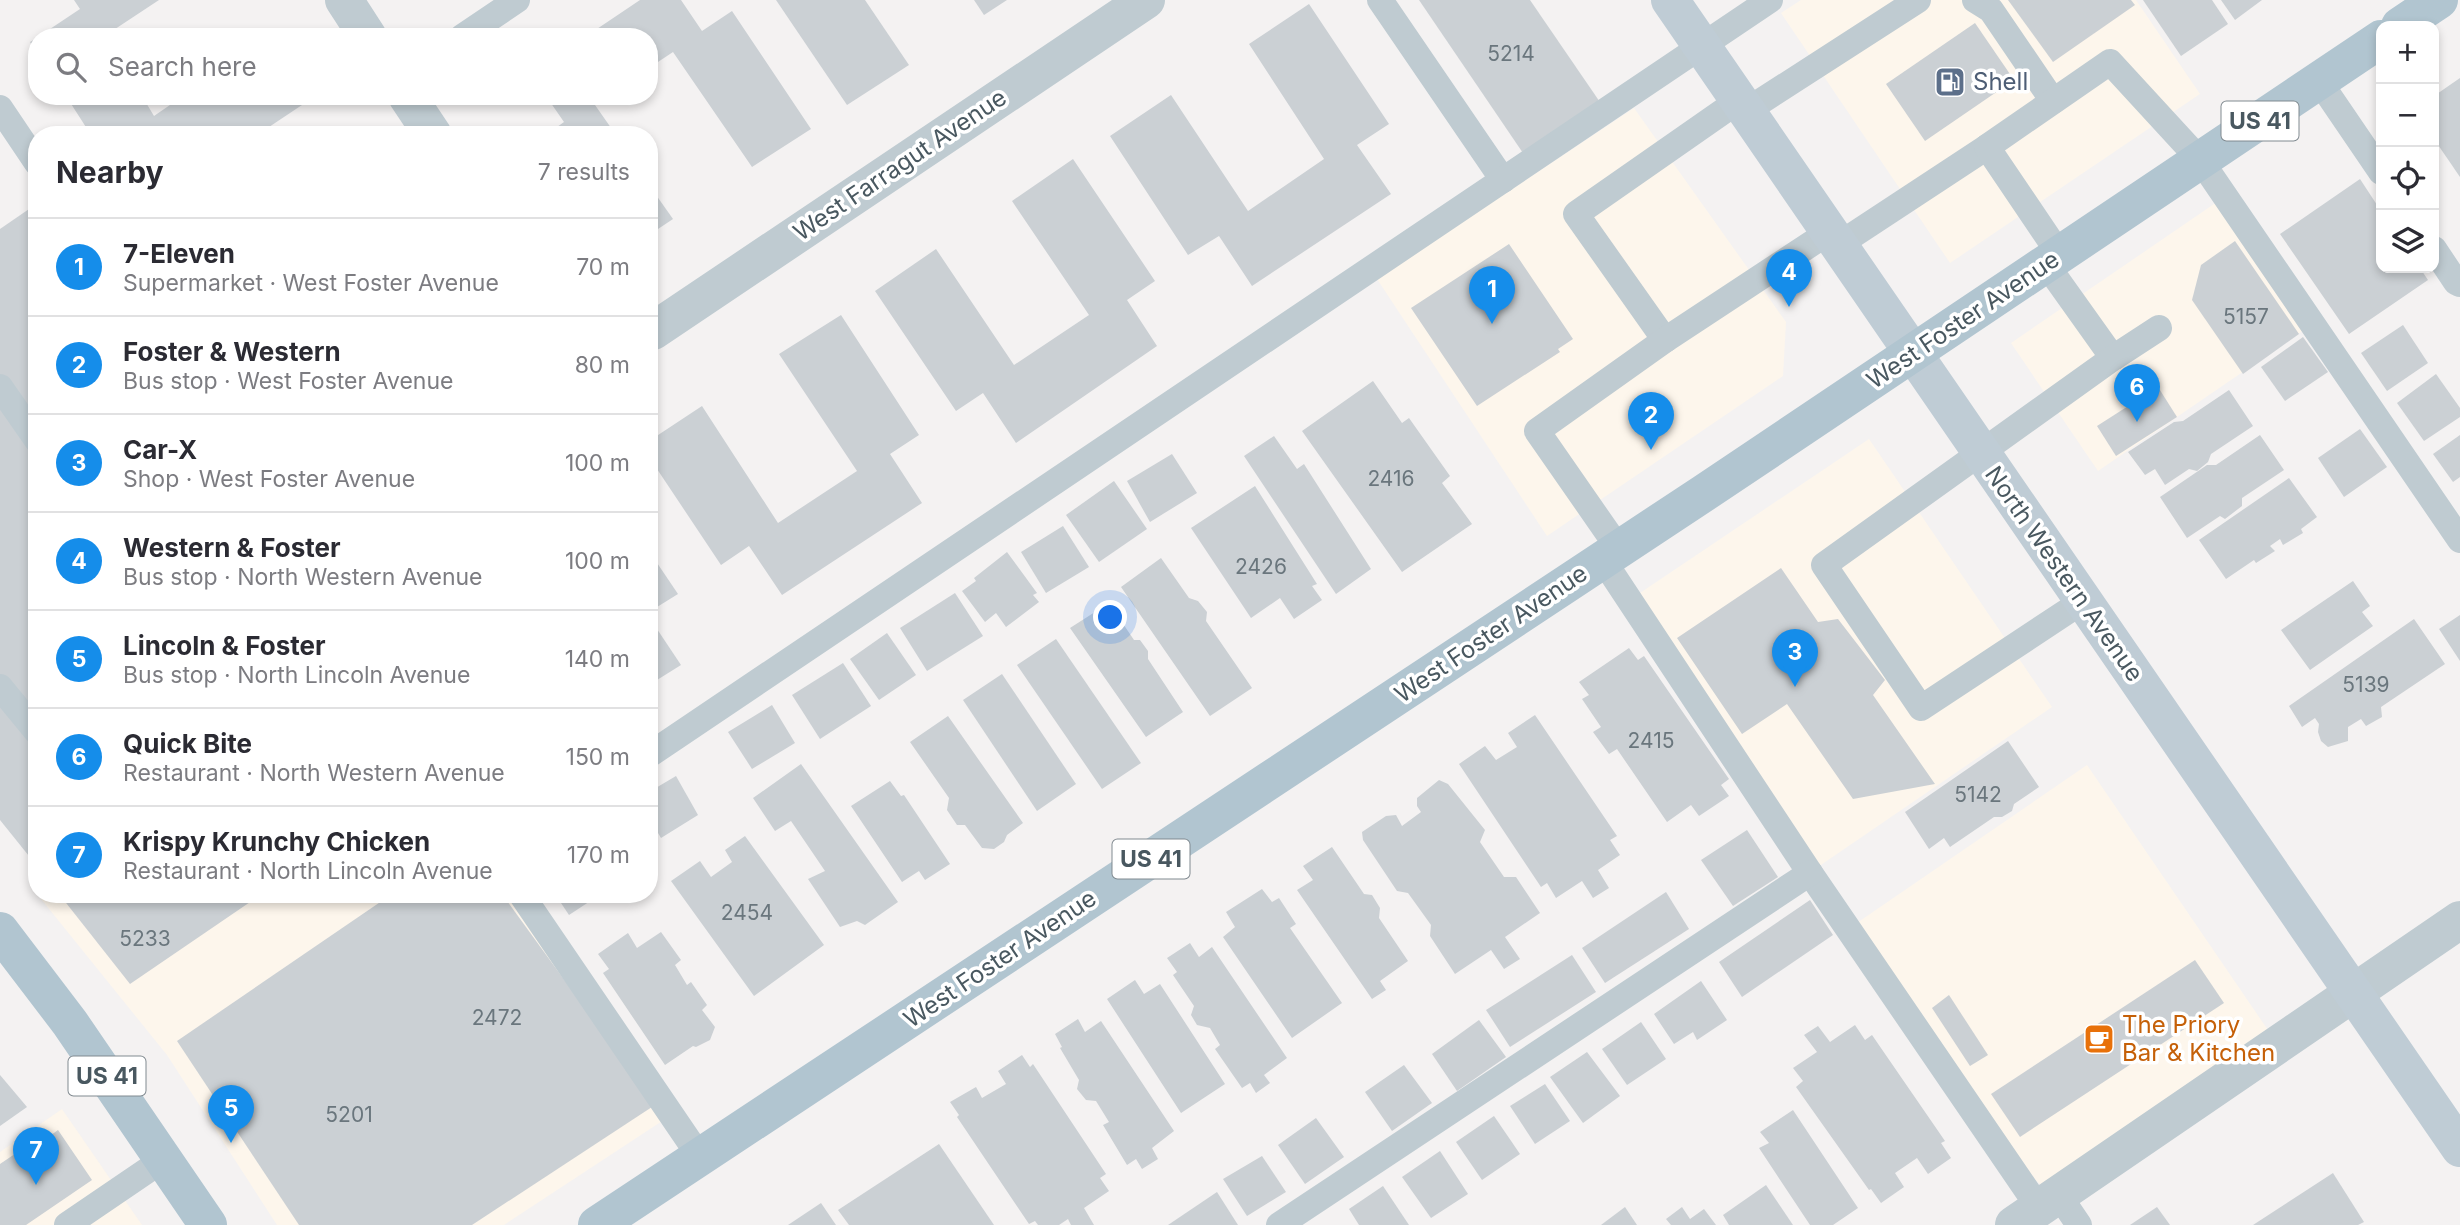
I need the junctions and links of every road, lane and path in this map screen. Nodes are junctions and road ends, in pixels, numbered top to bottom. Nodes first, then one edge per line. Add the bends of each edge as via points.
1 (344, 0) edge
2 (517, 0) edge
3 (1146, 0) edge
4 (1380, 0) edge
5 (1670, 0) edge
6 (1770, 0) edge
7 (1919, 0) edge
8 (1975, 0) edge
9 (2405, 17) edge
10 (362, 28) edge
11 (476, 28) edge
12 (1702, 46) junction
13 (2319, 81) junction
14 (2053, 101) junction
15 (413, 105) edge
16 (1742, 106) junction
17 (0, 108) edge
18 (427, 126) edge
19 (1987, 146) junction
20 (28, 150) edge
21 (2201, 161) junction
22 (2376, 165) edge
23 (1503, 180) junction
24 (1833, 239) junction
25 (2439, 256) edge
26 (2053, 260) junction
27 (2460, 284) edge
28 (658, 328) edge
29 (2159, 328) dead end
30 (1665, 340) junction
31 (1912, 353) junction
32 (2113, 358) junction
33 (0, 387) edge
34 (28, 427) edge
35 (1981, 454) junction
36 (2460, 540) edge
37 (1611, 554) junction
38 (2083, 601) junction
39 (0, 687) edge
40 (28, 721) edge
41 (658, 749) edge
42 (1810, 873) junction
43 (527, 903) edge
44 (2460, 920) edge
45 (0, 931) edge
46 (2353, 993) junction
47 (2460, 1147) edge
48 (700, 1157) junction
49 (163, 1159) junction
50 (2037, 1209) edge
51 (67, 1225) edge
52 (208, 1225) edge
53 (597, 1225) edge
54 (1279, 1225) edge
55 (2079, 1225) edge

1 - 10 street
2 - 11 lane
3 - 28 street, West Farragut Avenue
4 - 23 lane
5 - 12 main road, North Western Avenue
6 - 12 lane
7 - 16 lane
8 - 14 lane via 1991,10
9 - 13 main road, West Foster Avenue / US 41
12 - 16 main road, North Western Avenue
12 - 23 lane
13 - 21 main road, West Foster Avenue / US 41
13 - 22 lane
14 - 19 lane
14 - 21 lane via 2110,62
15 - 18 street
16 - 24 main road, North Western Avenue
16 - 30 lane via 1576,214
17 - 20 lane
19 - 24 lane
19 - 26 lane
21 - 26 main road, West Foster Avenue / US 41
21 - 36 lane
23 - 41 lane
24 - 30 lane
24 - 31 main road, North Western Avenue
25 - 27 lane
26 - 31 main road, West Foster Avenue / US 41
26 - 32 lane
29 - 32 lane
30 - 37 lane via 1537,431
31 - 35 main road, North Western Avenue
31 - 37 main road, West Foster Avenue / US 41
32 - 35 lane
33 - 34 lane
35 - 38 main road, North Western Avenue
35 - 38 lane via 1824,565 1920,708
37 - 42 lane
37 - 48 main road, West Foster Avenue / US 41
38 - 46 main road, North Western Avenue
39 - 40 lane
42 - 50 lane
42 - 54 lane
43 - 48 lane
44 - 46 street
45 - 49 main road, US 41
46 - 47 main road, North Western Avenue
46 - 50 street
48 - 53 main road, West Foster Avenue / US 41
49 - 51 lane
49 - 52 main road, US 41
50 - 55 lane

